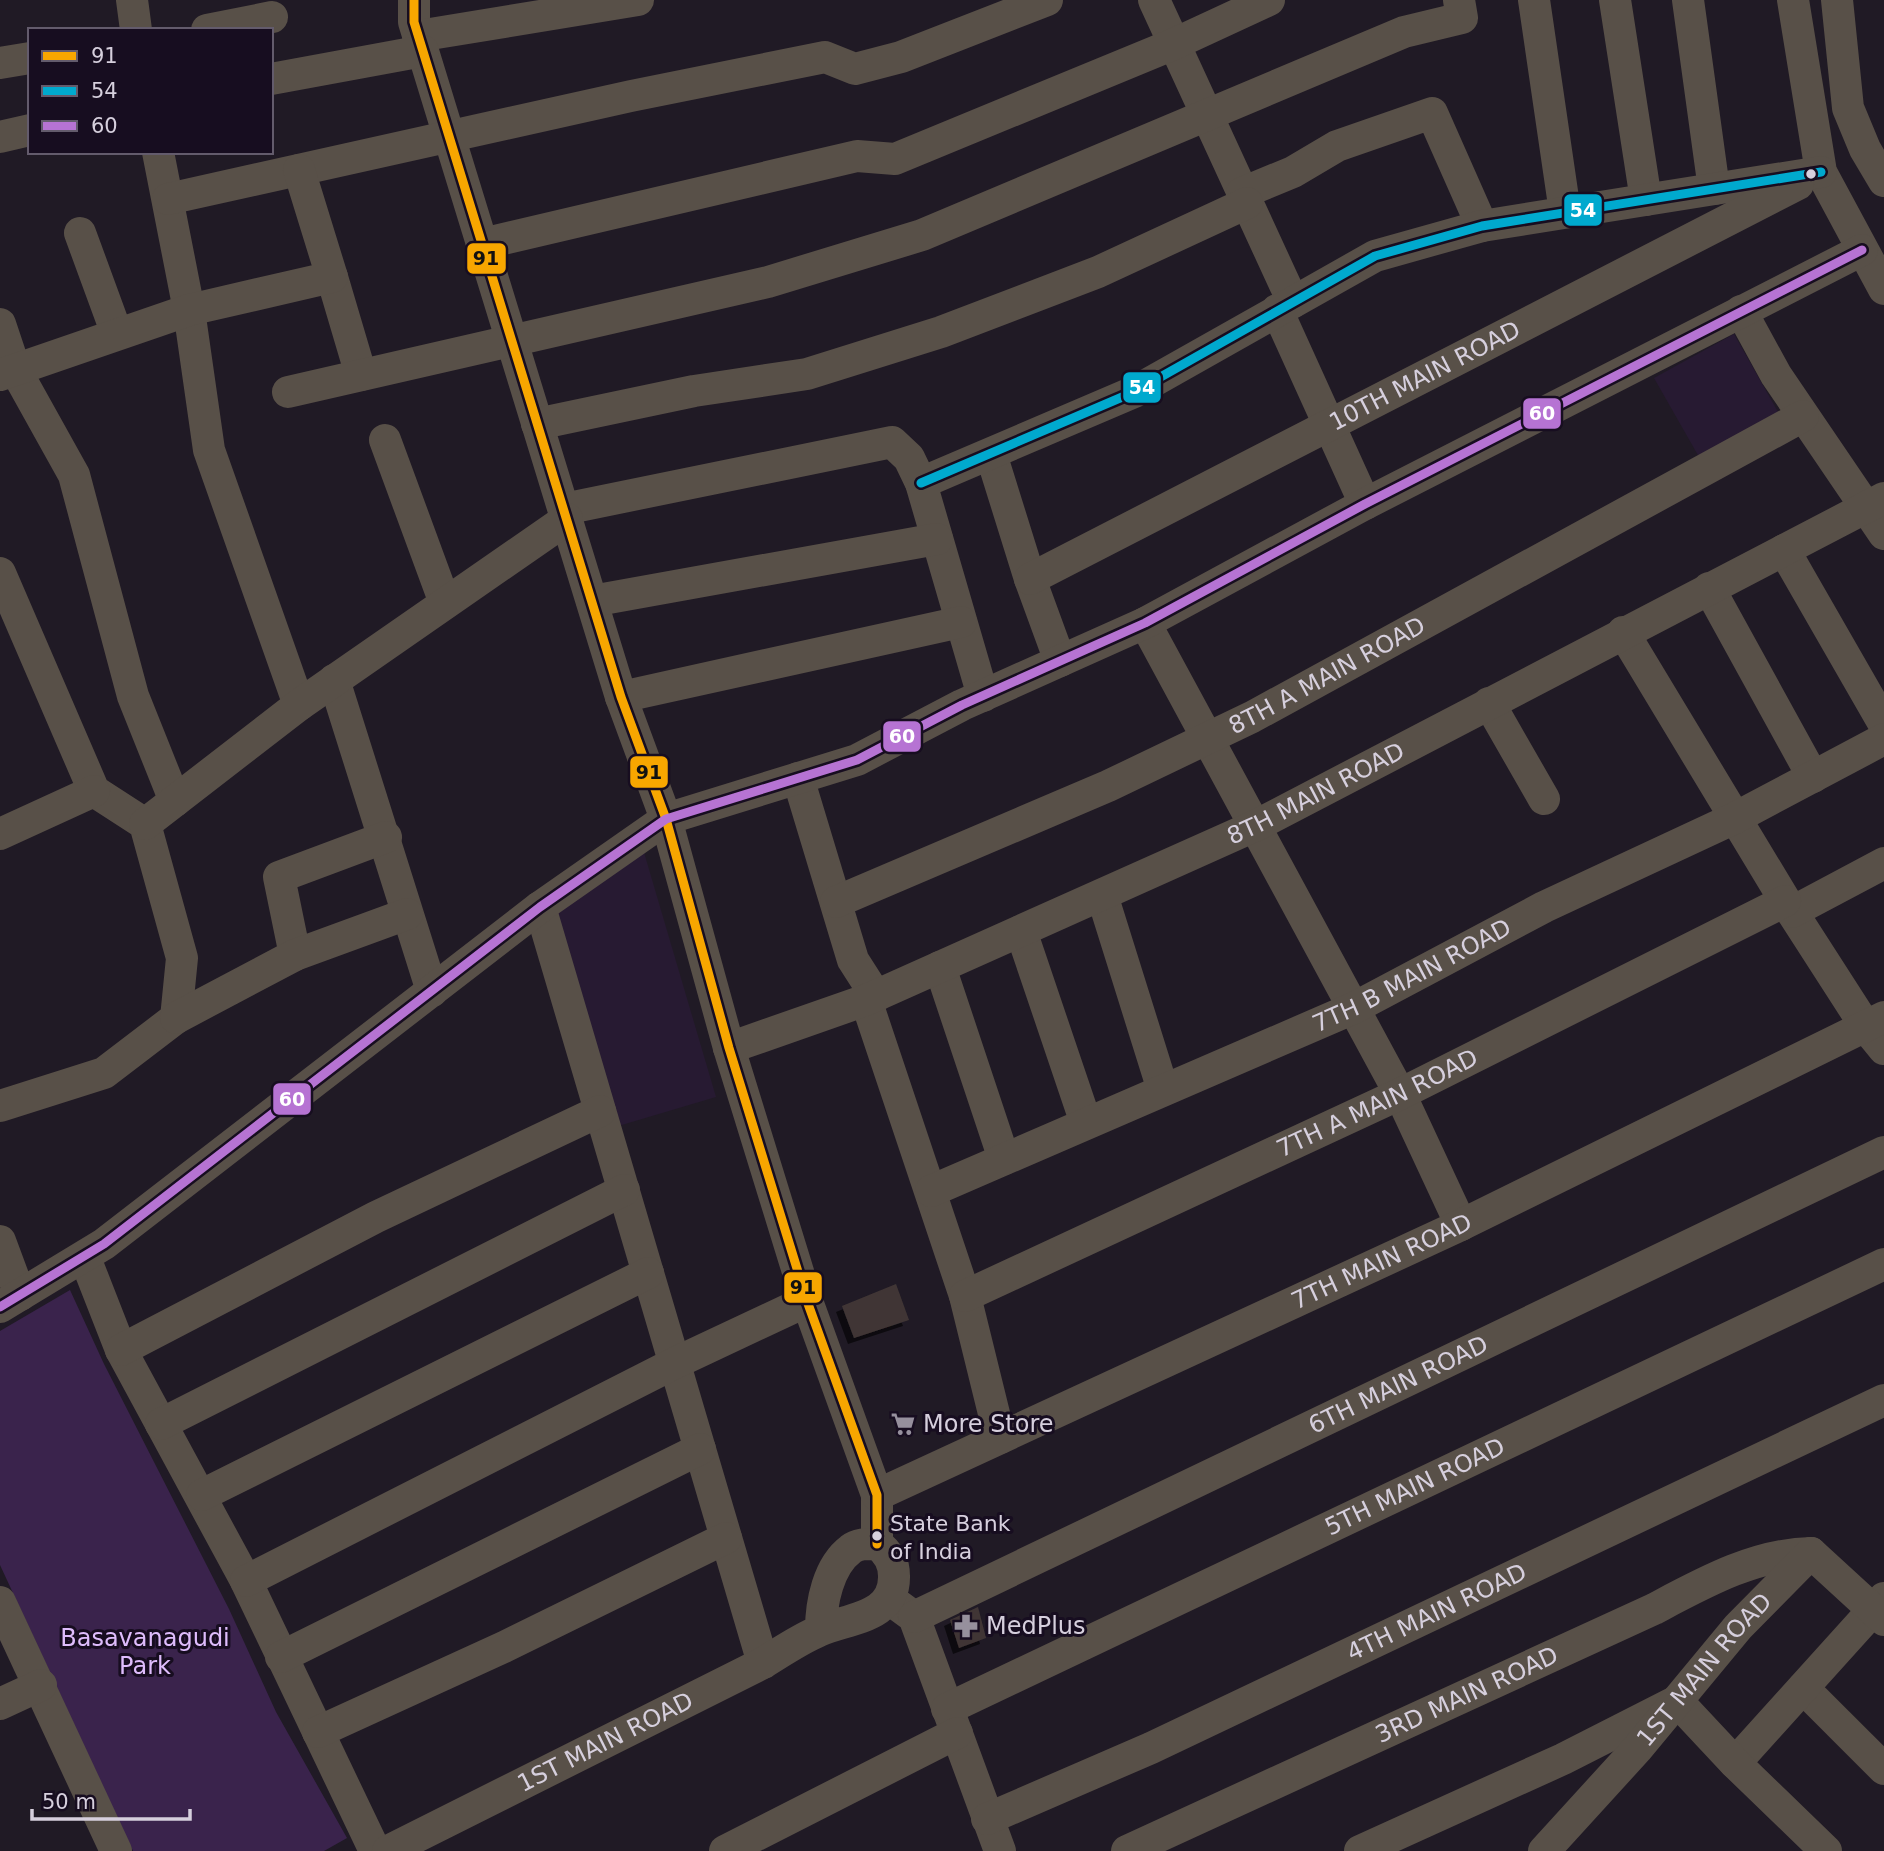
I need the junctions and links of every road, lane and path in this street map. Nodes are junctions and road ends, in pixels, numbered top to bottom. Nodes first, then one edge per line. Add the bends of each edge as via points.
1 (132, 0) edge
2 (414, 0) edge
3 (638, 0) edge
4 (1047, 0) edge
5 (1154, 0) edge
6 (1269, 0) edge
7 (1459, 0) edge
8 (1534, 0) edge
9 (1615, 0) edge
10 (1688, 0) edge
11 (1793, 0) edge
12 (1837, 0) edge
13 (272, 17) dead end
14 (136, 28) edge
15 (217, 28) edge
16 (420, 43) junction
17 (1174, 44) junction
18 (28, 58) edge
19 (0, 63) edge
20 (273, 79) edge
21 (1207, 115) junction
22 (28, 131) edge
23 (449, 136) junction
24 (0, 138) edge
25 (1874, 144) edge
26 (158, 154) edge
27 (299, 170) junction
28 (1821, 172) junction
29 (1884, 181) edge
30 (1714, 189) junction
31 (1245, 198) junction
32 (167, 199) junction
33 (1646, 200) junction
34 (1565, 212) junction
35 (1482, 226) junction
36 (80, 233) dead end
37 (482, 244) junction
38 (1862, 250) junction
39 (332, 277) junction
40 (1884, 289) edge
41 (1285, 306) junction
42 (189, 310) junction
43 (1741, 311) junction
44 (0, 324) edge
45 (117, 334) junction
46 (511, 340) junction
47 (8, 372) edge
48 (361, 375) junction
49 (288, 392) dead end
50 (1803, 416) junction
51 (537, 424) junction
52 (1330, 427) junction
53 (385, 440) dead end
54 (991, 454) junction
55 (921, 483) junction
56 (1875, 503) edge
57 (1365, 504) junction
58 (565, 514) junction
59 (1884, 534) edge
60 (937, 539) junction
61 (1784, 550) junction
62 (0, 573) edge
63 (1030, 579) junction
64 (1709, 588) junction
65 (592, 601) junction
66 (445, 603) junction
67 (961, 622) junction
68 (1145, 623) junction
69 (1623, 632) junction
70 (1060, 661) junction
71 (334, 680) junction
72 (983, 696) junction
73 (621, 697) junction
74 (1489, 703) junction
75 (299, 705) junction
76 (1884, 724) edge
77 (1210, 737) junction
78 (1884, 739) edge
79 (1813, 777) junction
80 (798, 779) junction
81 (94, 791) junction
82 (1544, 799) dead end
83 (175, 801) junction
84 (1735, 818) junction
85 (666, 819) junction
86 (145, 824) junction
87 (1257, 825) junction
88 (0, 834) edge
89 (386, 837) junction
90 (1884, 863) edge
91 (1102, 895) junction
92 (836, 902) junction
93 (540, 907) junction
94 (1789, 907) junction
95 (407, 914) junction
96 (1021, 931) junction
97 (295, 955) junction
98 (940, 967) junction
99 (432, 991) junction
100 (871, 998) junction
101 (1354, 1007) junction
102 (176, 1018) junction
103 (1878, 1031) edge
104 (730, 1048) junction
105 (1163, 1090) junction
106 (1400, 1094) junction
107 (0, 1106) edge
108 (600, 1111) junction
109 (1086, 1124) junction
110 (1884, 1152) edge
111 (1004, 1159) junction
112 (624, 1190) junction
113 (931, 1191) junction
114 (1461, 1225) junction
115 (0, 1241) edge
116 (85, 1258) junction
117 (1884, 1264) edge
118 (648, 1273) junction
119 (965, 1296) junction
120 (10, 1301) edge
121 (807, 1301) junction
122 (121, 1350) junction
123 (675, 1363) junction
124 (1884, 1400) edge
125 (161, 1424) junction
126 (1000, 1438) junction
127 (700, 1449) junction
128 (202, 1495) junction
129 (877, 1495) junction
130 (726, 1538) junction
131 (877, 1544) junction
132 (1811, 1553) junction
133 (246, 1581) junction
134 (0, 1602) edge
135 (902, 1608) junction
136 (1881, 1609) edge
137 (821, 1630) junction
138 (281, 1657) junction
139 (763, 1663) junction
140 (41, 1685) junction
141 (1803, 1688) junction
142 (1677, 1701) junction
143 (0, 1704) edge
144 (952, 1721) junction
145 (318, 1732) junction
146 (1735, 1763) junction
147 (1884, 1769) edge
148 (987, 1819) junction
149 (116, 1851) edge
150 (375, 1851) edge
151 (388, 1851) edge
152 (725, 1851) edge
153 (1000, 1851) edge
154 (1127, 1851) edge
155 (1360, 1851) edge
156 (1544, 1851) edge
157 (1826, 1851) edge

1 - 14 street
2 - 16 street
3 - 16 street
4 - 23 street via 901,57 855,69 825,57
5 - 17 street
6 - 17 street
7 - 21 street via 1462,18 1404,32
8 - 34 street
9 - 33 street
10 - 30 street
11 - 28 street
12 - 25 street via 1848,108
13 - 15 street
16 - 20 street
16 - 23 street
17 - 21 street
17 - 37 street via 895,159 857,156
18 - 19 street
21 - 31 street
21 - 46 street via 922,235 768,282
22 - 24 street
23 - 27 street
23 - 37 street
25 - 29 street
26 - 32 street
27 - 32 street
27 - 39 street
28 - 30 street
28 - 38 street
28 - 52 street, 10TH MAIN ROAD
30 - 33 street
31 - 35 street via 1337,146 1432,113
31 - 41 street
31 - 51 street via 1098,272 941,332 807,374 694,391
32 - 42 street
33 - 34 street
34 - 35 street
35 - 41 street via 1375,256
36 - 45 street
37 - 46 street
38 - 40 street
38 - 43 street
39 - 42 street
39 - 48 street
41 - 52 street
41 - 54 street via 1134,392
42 - 45 street
42 - 75 street via 209,450
43 - 50 street
43 - 57 street
44 - 47 street
45 - 47 street
46 - 48 street
46 - 51 street
47 - 83 street via 74,475 133,696
48 - 49 street
50 - 56 street
50 - 77 street, 8TH A MAIN ROAD
51 - 58 street
52 - 57 street
52 - 63 street, 10TH MAIN ROAD
53 - 66 street
54 - 55 street
54 - 63 street
55 - 58 street via 909,458 891,442
55 - 60 street
56 - 59 street
56 - 61 street, 8TH MAIN ROAD
57 - 68 street
58 - 65 street
58 - 66 street
60 - 65 street
60 - 67 street
61 - 64 street, 8TH MAIN ROAD
61 - 76 street
62 - 81 street
63 - 70 street
64 - 69 street, 8TH MAIN ROAD
64 - 79 street
65 - 73 street
66 - 71 street
67 - 72 street
67 - 73 street
68 - 70 street
68 - 77 street
69 - 74 street, 8TH MAIN ROAD
69 - 84 street
70 - 72 street
71 - 75 street
71 - 89 street
72 - 80 street via 857,760
73 - 85 street
74 - 82 street
74 - 87 street, 8TH MAIN ROAD
75 - 83 street
77 - 87 street
77 - 92 street, 8TH A MAIN ROAD via 1108,786
78 - 79 street, 7TH B MAIN ROAD
79 - 84 street, 7TH B MAIN ROAD
80 - 85 street
80 - 92 street
81 - 86 street
81 - 88 street
83 - 86 street
84 - 94 street
84 - 101 street, 7TH B MAIN ROAD via 1544,907
85 - 93 street
85 - 104 street
86 - 102 street via 182,958
87 - 91 street, 8TH MAIN ROAD
87 - 101 street
89 - 95 street
89 - 97 street via 279,877
90 - 94 street, 7TH A MAIN ROAD
91 - 96 street, 8TH MAIN ROAD
91 - 105 street
92 - 100 street via 853,960
93 - 99 street
93 - 108 street
94 - 103 street
94 - 106 street, 7TH A MAIN ROAD
95 - 97 street
95 - 99 street
96 - 98 street, 8TH MAIN ROAD
96 - 109 street
97 - 102 street
98 - 100 street, 8TH MAIN ROAD
98 - 111 street
99 - 116 street
100 - 104 street, 8TH MAIN ROAD
100 - 113 street
101 - 105 street, 7TH B MAIN ROAD
101 - 106 street
102 - 107 street via 104,1073
103 - 114 street, 7TH MAIN ROAD
104 - 121 street
105 - 109 street, 7TH B MAIN ROAD
106 - 114 street
106 - 119 street, 7TH A MAIN ROAD
108 - 112 street
108 - 122 street via 376,1217
109 - 111 street, 7TH B MAIN ROAD
110 - 135 street, 6TH MAIN ROAD
111 - 113 street, 7TH B MAIN ROAD
112 - 118 street
112 - 125 street
113 - 119 street
114 - 126 street, 7TH MAIN ROAD
115 - 120 street
116 - 120 street
116 - 122 street
117 - 144 street, 5TH MAIN ROAD
118 - 123 street
118 - 128 street
119 - 126 street
121 - 123 street
121 - 129 street
122 - 125 street
123 - 127 street
123 - 133 street
124 - 148 street, 4TH MAIN ROAD via 1152,1748
125 - 128 street
126 - 129 street, 7TH MAIN ROAD
127 - 130 street
127 - 138 street
128 - 133 street
129 - 131 street
130 - 139 street
130 - 145 street
131 - 135 street via 887,1552 894,1569
131 - 137 street via 852,1548 838,1563 823,1599
132 - 136 street
132 - 142 street, 1ST MAIN ROAD via 1738,1627
132 - 154 street, 3RD MAIN ROAD via 1792,1553 1722,1573 1654,1609
133 - 138 street
134 - 140 street
135 - 137 street, 6TH MAIN ROAD
135 - 144 street
136 - 141 street
137 - 139 street, 1ST MAIN ROAD
138 - 145 street
139 - 151 street, 1ST MAIN ROAD
140 - 143 street
140 - 149 street
141 - 146 street
141 - 147 street
142 - 146 street
142 - 155 street via 1563,1759
142 - 156 street, 1ST MAIN ROAD
144 - 148 street
144 - 152 street
145 - 150 street
146 - 157 street
148 - 153 street

